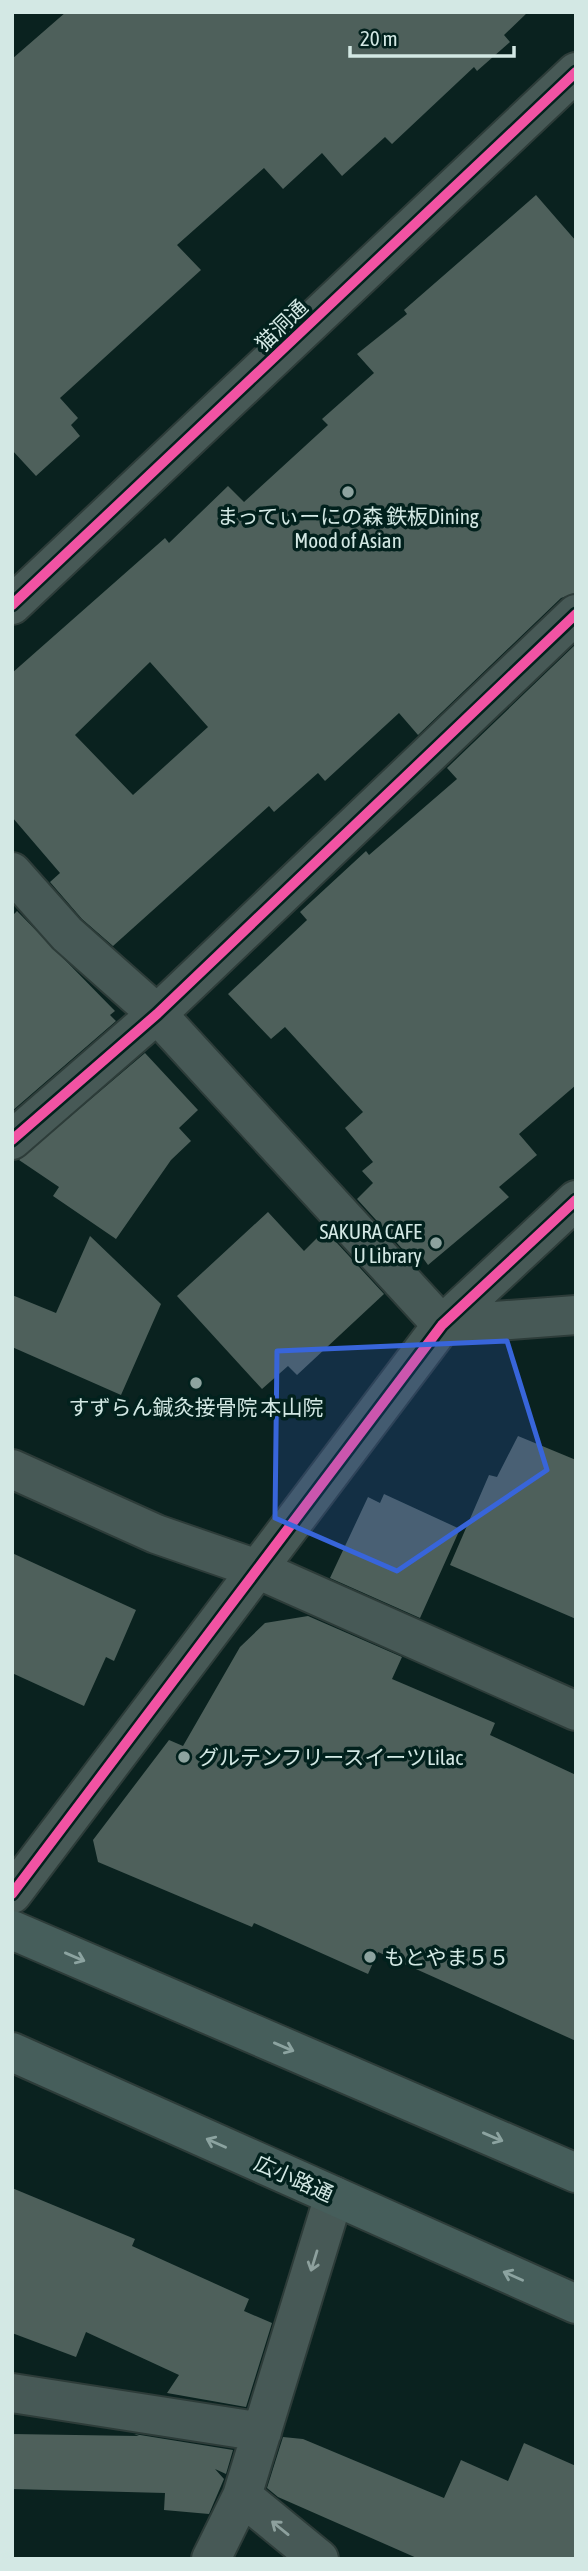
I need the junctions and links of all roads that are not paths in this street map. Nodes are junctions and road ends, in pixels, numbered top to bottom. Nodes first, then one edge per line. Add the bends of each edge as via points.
1 (576, 72) edge
2 (12, 605) edge
3 (576, 614) edge
4 (12, 872) edge
5 (157, 1014) junction
6 (12, 1139) edge
7 (576, 1200) edge
8 (576, 1315) edge
9 (442, 1325) junction
10 (12, 1469) edge
11 (257, 1569) junction
12 (576, 1711) edge
13 (12, 1894) edge
14 (12, 1930) edge
15 (12, 2052) edge
16 (576, 2173) edge
17 (334, 2196) junction
18 (576, 2304) edge
19 (12, 2393) edge
20 (262, 2432) junction
21 (242, 2496) junction
22 (211, 2559) edge
23 (319, 2559) edge

1 - 2 street, 猫洞通
3 - 5 street
4 - 5 street via 67,934
5 - 6 street
5 - 9 street
7 - 9 street
8 - 9 street
9 - 11 street
10 - 11 street via 156,1534
11 - 12 street
11 - 13 street
14 -> 16 main road
17 -> 15 main road, 広小路通
18 -> 17 main road, 広小路通
17 -> 20 street
19 - 20 street
20 - 21 street
21 - 22 street
23 -> 21 street

